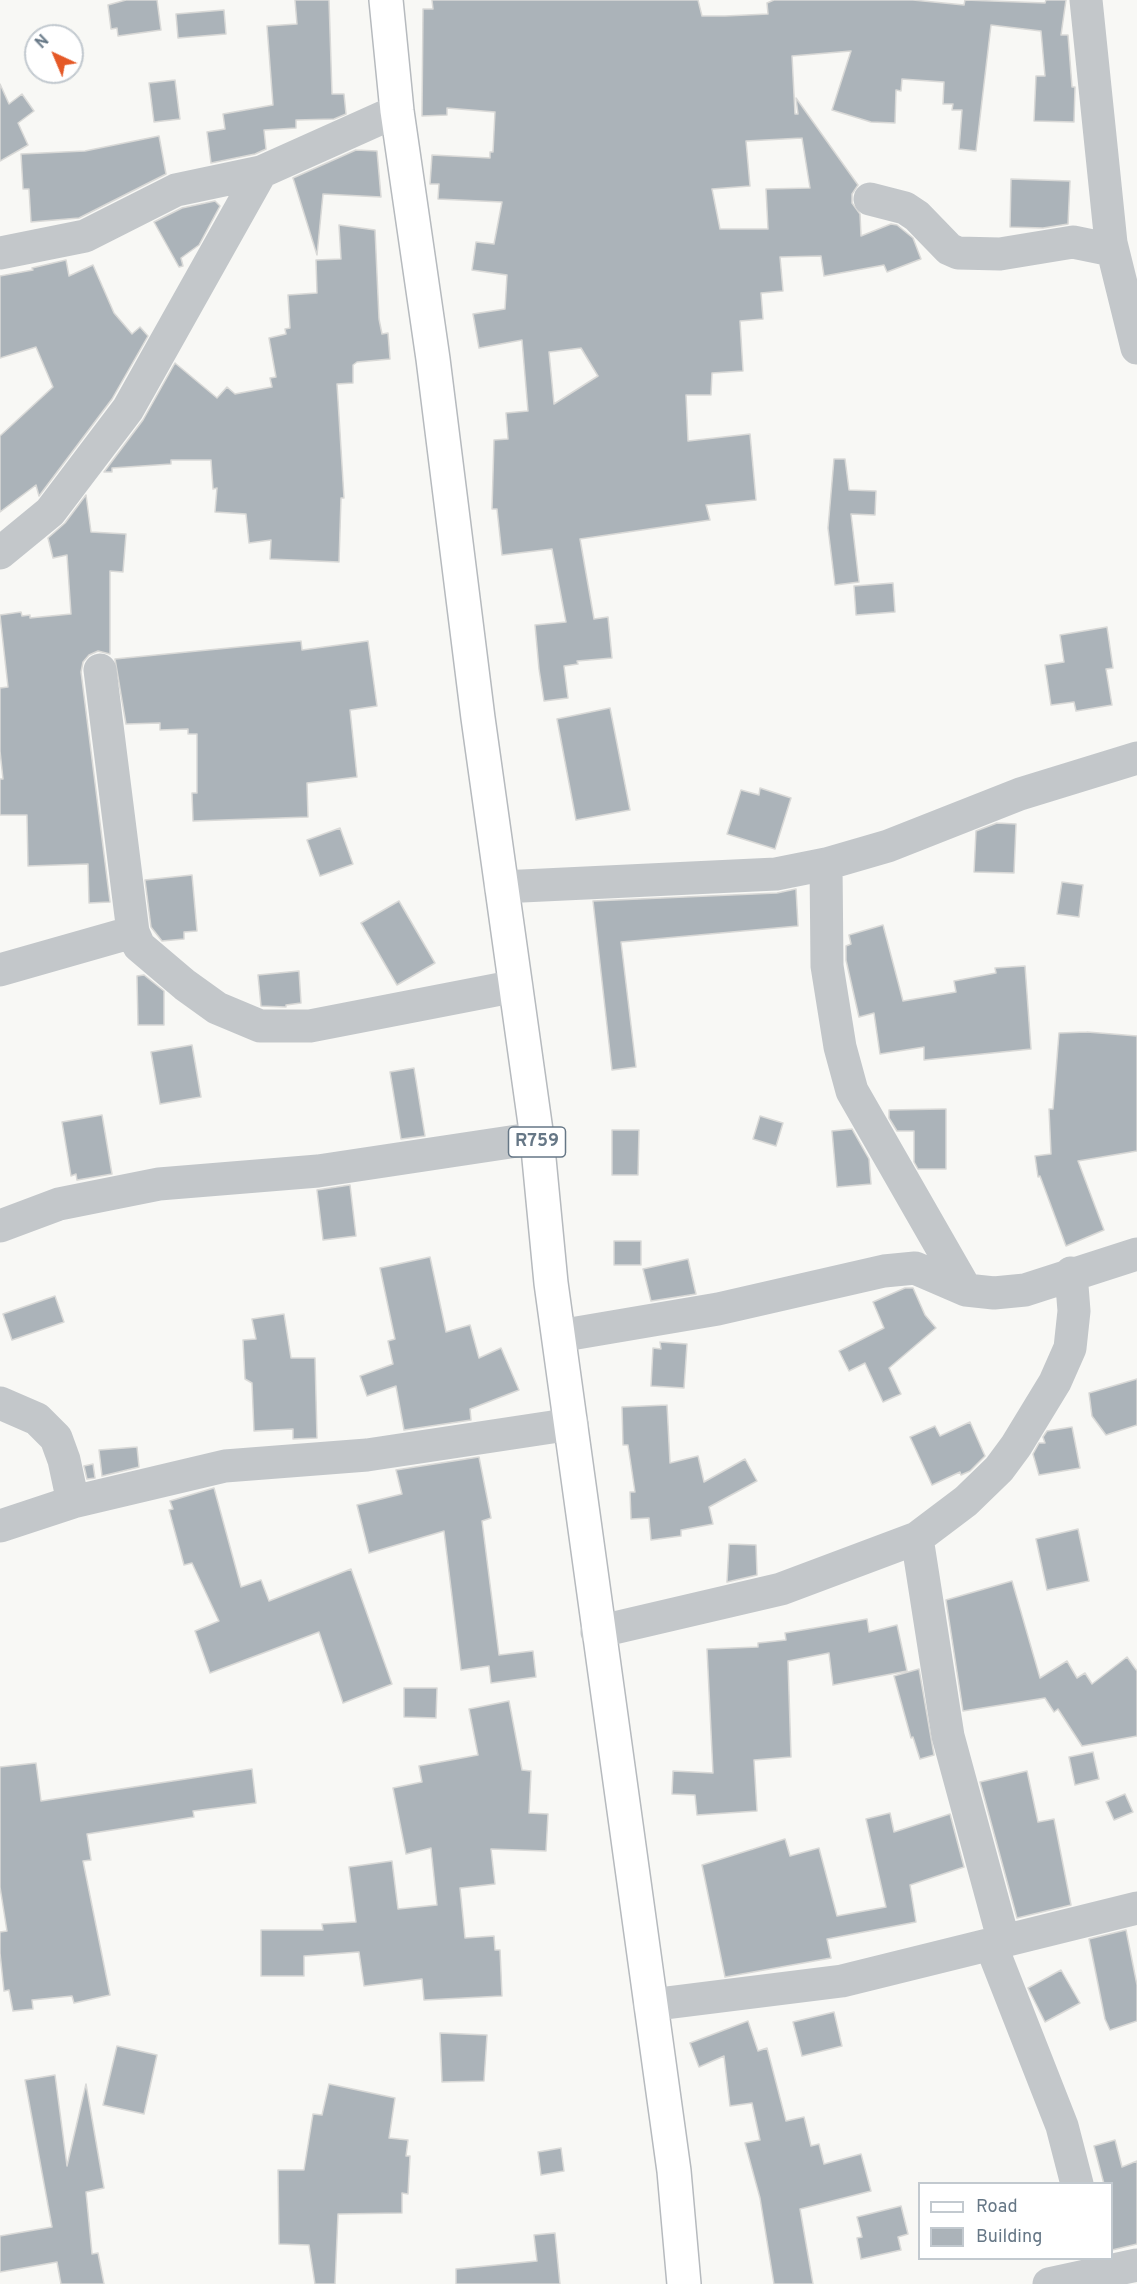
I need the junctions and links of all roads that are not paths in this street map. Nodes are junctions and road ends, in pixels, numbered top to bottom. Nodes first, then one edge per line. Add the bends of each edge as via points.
1 (386, 0) edge
2 (1086, 0) edge
3 (397, 111) junction
4 (261, 172) junction
5 (870, 199) dead end
6 (1120, 244) edge
7 (0, 253) edge
8 (1137, 348) edge
9 (0, 553) edge
10 (100, 670) dead end
11 (1137, 758) edge
12 (826, 864) junction
13 (501, 887) junction
14 (133, 932) junction
15 (0, 970) edge
16 (516, 986) junction
17 (537, 1138) junction
18 (0, 1226) edge
19 (1137, 1254) edge
20 (1071, 1274) junction
21 (966, 1290) junction
22 (559, 1336) junction
23 (0, 1403) edge
24 (572, 1424) junction
25 (73, 1502) junction
26 (0, 1526) edge
27 (917, 1538) junction
28 (597, 1632) junction
29 (1137, 1908) edge
30 (997, 1943) junction
31 (650, 2005) junction
32 (1076, 2182) edge
33 (1137, 2265) edge
34 (1099, 2272) edge
35 (684, 2284) edge
36 (1049, 2284) edge

1 - 3 main road, R759
2 - 6 street
3 - 4 street
3 - 13 main road, R759
4 - 7 street via 176,190 85,236
4 - 9 street via 128,409 50,512
5 - 6 street via 905,208 958,253 1000,254 1072,242
6 - 8 street
10 - 14 street
11 - 12 street via 1020,794 888,846
12 - 13 street via 776,874
12 - 21 street via 827,966 840,1047 852,1091
13 - 16 main road, R759
14 - 15 street
14 - 16 street via 139,946 185,985 217,1008 260,1026 310,1026
16 - 17 main road, R759
17 - 18 street via 318,1171 159,1184 59,1204
17 - 22 main road, R759
19 - 20 street
20 - 21 street via 1025,1290
20 - 27 street via 1074,1311 1070,1348 1055,1382 999,1469 973,1495
21 - 22 street via 915,1268 884,1271 718,1309
22 - 24 main road, R759
23 - 25 street via 38,1419 56,1438
24 - 25 street via 367,1455 225,1466
24 - 28 main road, R759
25 - 26 street
27 - 28 street via 781,1589
27 - 30 street via 948,1736
28 - 31 main road, R759
29 - 30 street
30 - 31 street via 842,1981
30 - 32 street via 1062,2126
31 - 35 main road, R759 via 674,2171
33 - 34 street
34 - 36 street

